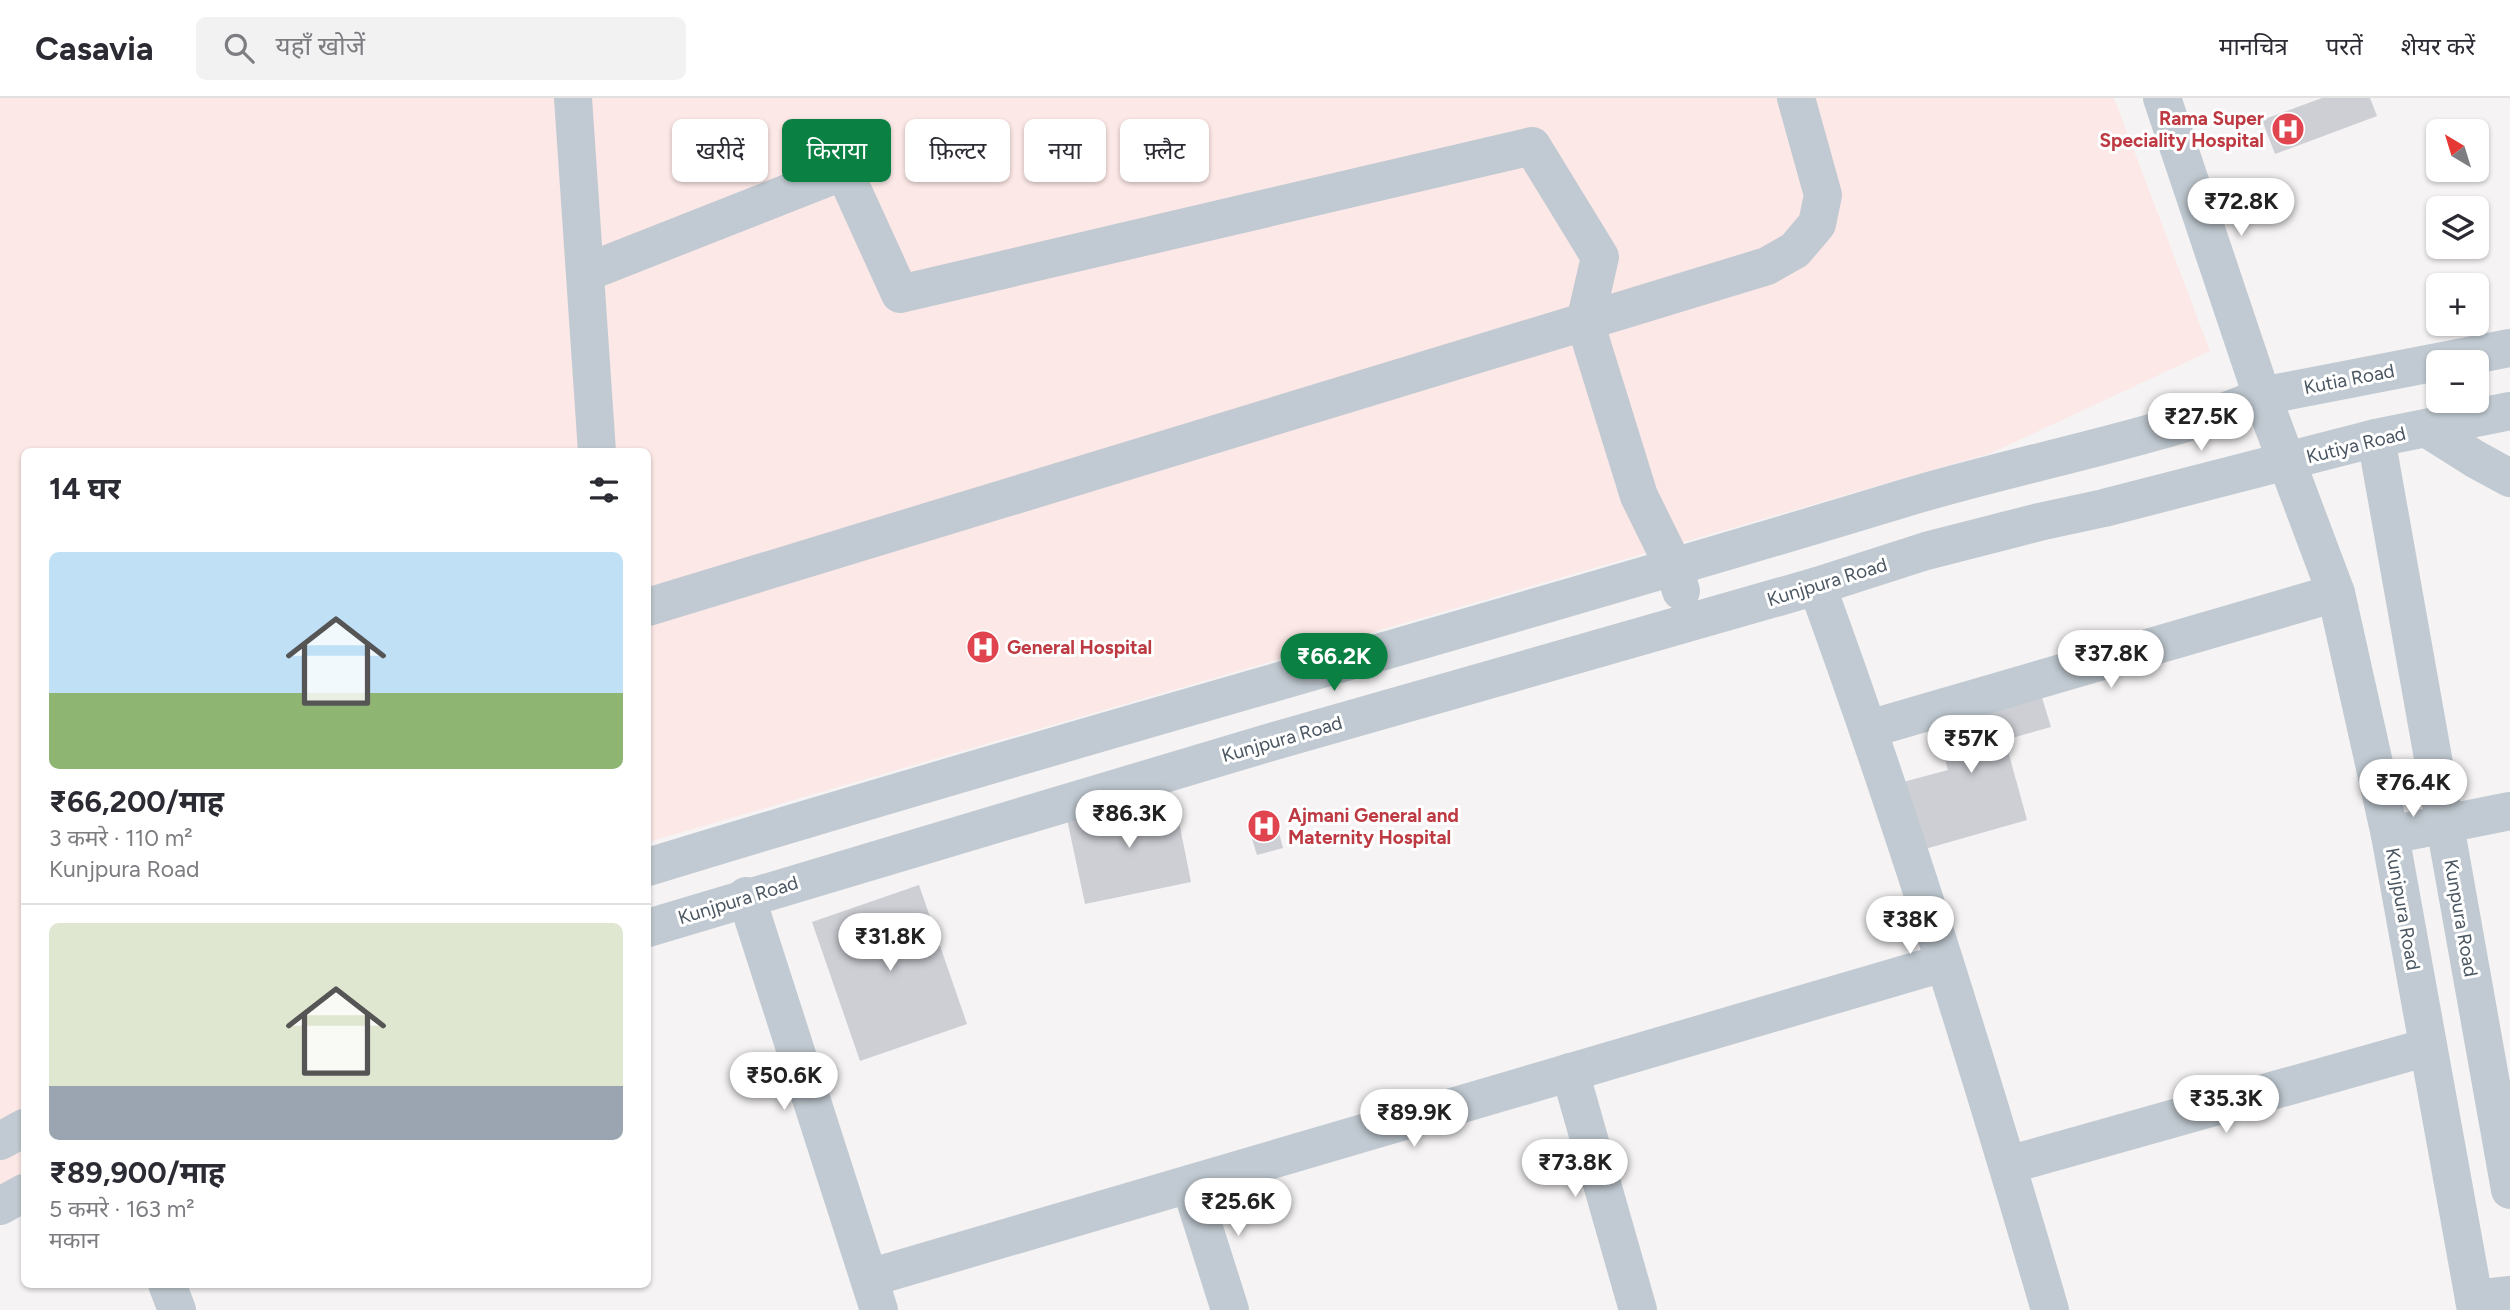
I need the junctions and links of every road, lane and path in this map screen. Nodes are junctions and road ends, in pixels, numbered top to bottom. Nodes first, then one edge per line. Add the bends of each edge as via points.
1 (573, 98) edge
2 (1796, 98) edge
3 (2162, 98) edge
4 (585, 273) junction
5 (1585, 322) junction
6 (2510, 348) edge
7 (2262, 396) junction
8 (2510, 411) edge
9 (2426, 428) junction
10 (2376, 438) junction
11 (597, 448) edge
12 (2287, 461) junction
13 (2510, 478) edge
14 (2039, 522) joint
15 (1674, 567) junction
16 (1817, 586) junction
17 (2336, 593) junction
18 (651, 606) edge
19 (1690, 622) junction
20 (1869, 729) junction
21 (2510, 811) edge
22 (2444, 823) junction
23 (2390, 835) junction
24 (651, 866) edge
25 (746, 896) junction
26 (651, 927) edge
27 (1943, 963) junction
28 (2428, 1047) junction
29 (1570, 1072) junction
30 (21, 1130) edge
31 (0, 1141) edge
32 (2008, 1165) junction
33 (1190, 1184) junction
34 (2510, 1190) edge
35 (21, 1195) edge
36 (0, 1206) edge
37 (169, 1288) edge
38 (874, 1294) edge
39 (2487, 1301) edge
40 (1631, 1308) edge
41 (177, 1310) edge
42 (1230, 1310) edge
43 (2050, 1310) edge

1 - 4 street
2 - 5 street via 1823,195 1817,224 1795,250 1767,266
3 - 7 street, Kunjpura Road
4 - 5 street via 844,172 901,294 1532,146 1600,257
4 - 11 street
5 - 15 street via 1639,496
5 - 18 street
6 - 7 street, Kutia Road
7 - 12 street, Kunjpura Road
7 - 15 street, Kutia Road via 2233,410 1910,496
8 - 9 street, Kutiya Road
9 - 10 street, Kutiya Road
9 - 13 street
10 - 12 street, Kutiya Road
10 - 22 street, Kunpura Road
12 - 14 street, Kutiya Road
12 - 17 street, Kunjpura Road
14 - 16 street, Kunjpura Road
15 - 19 street
15 - 24 street
16 - 19 street, Kunjpura Road
16 - 20 street
17 - 20 street
17 - 23 street, Kunjpura Road
19 - 25 street, Kunjpura Road
20 - 27 street
21 - 22 street
22 - 23 street
22 - 34 street, Kunpura Road
23 - 28 street, Kunjpura Road
25 - 26 street, Kunjpura Road
25 - 38 street
27 - 29 street
27 - 32 street
28 - 32 street
28 - 39 street, Kunjpura Road
29 - 33 street
29 - 40 street
30 - 31 street
32 - 43 street
33 - 38 street
33 - 42 street
35 - 36 street
37 - 41 street

